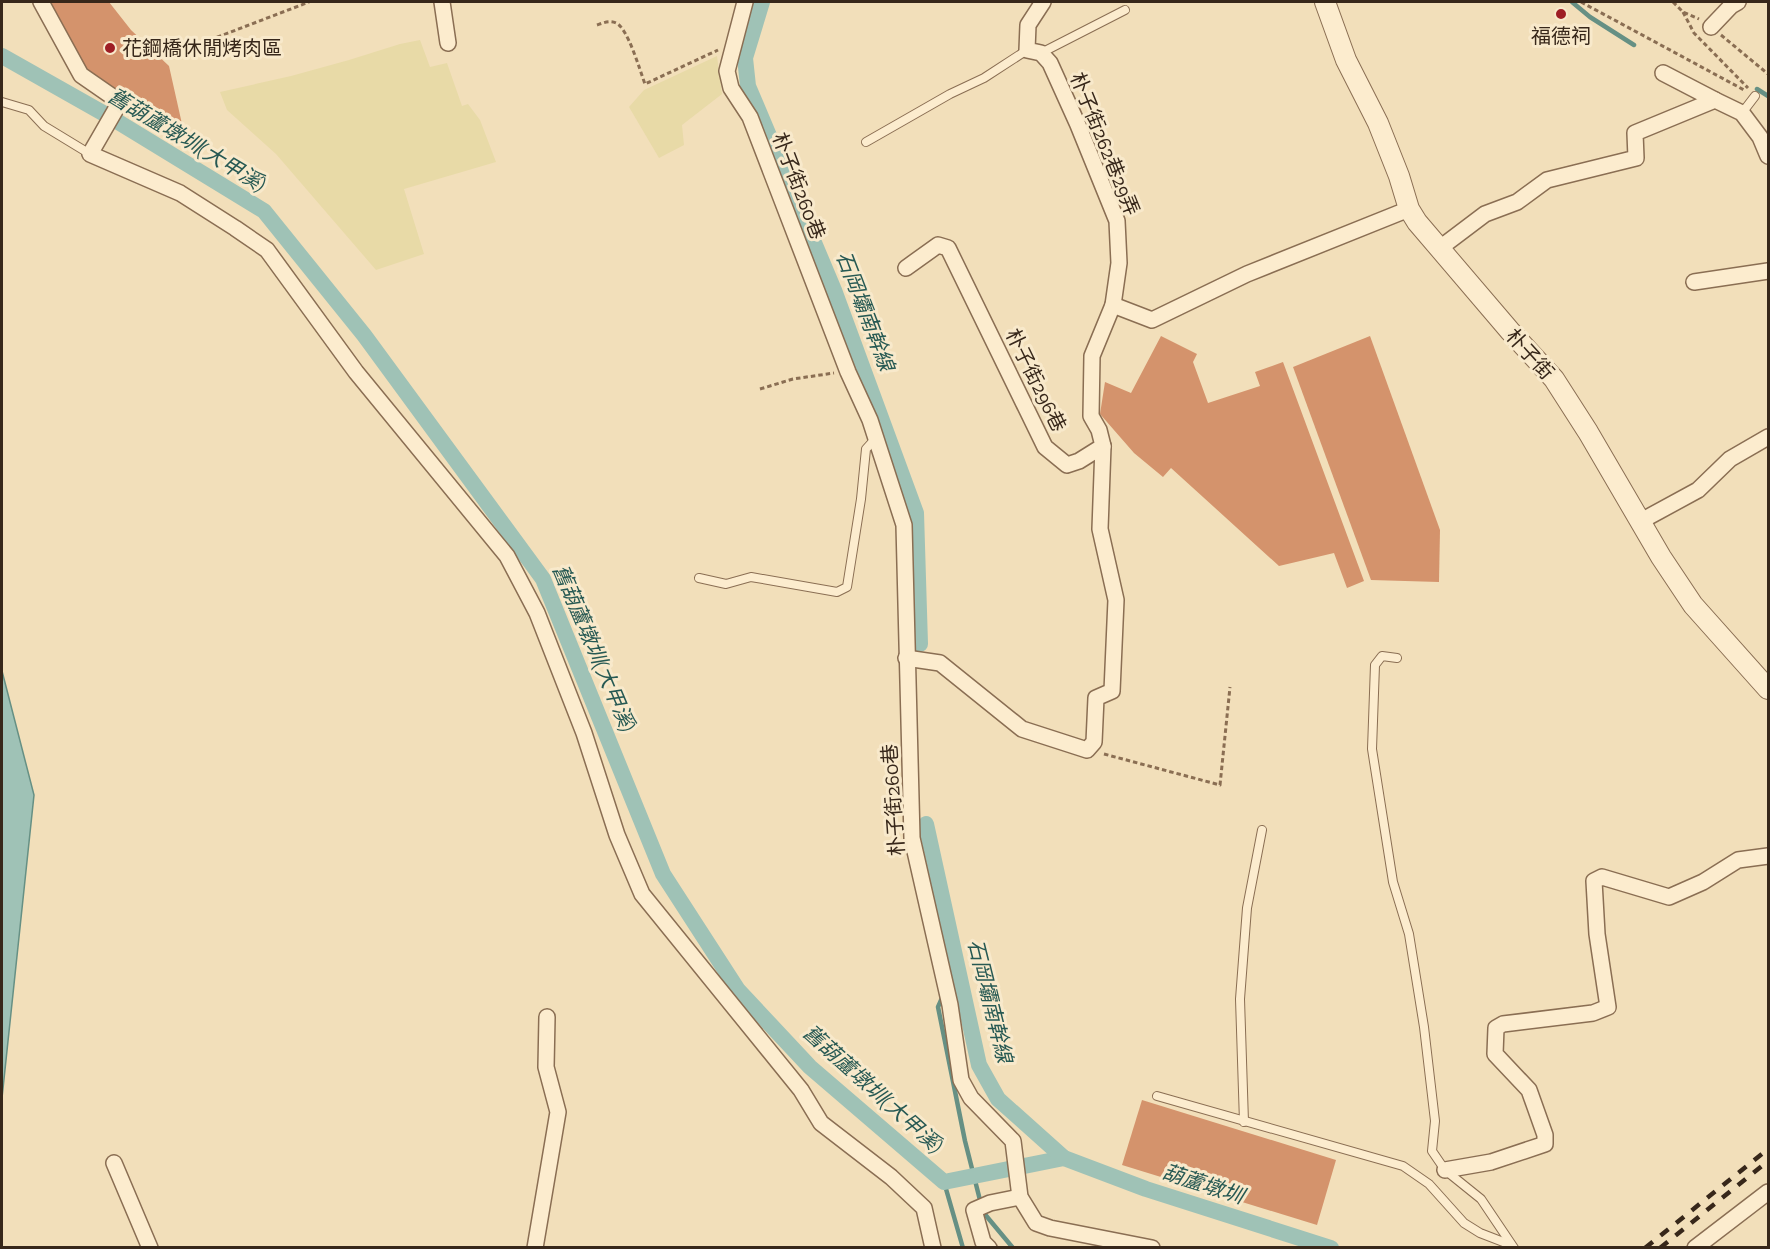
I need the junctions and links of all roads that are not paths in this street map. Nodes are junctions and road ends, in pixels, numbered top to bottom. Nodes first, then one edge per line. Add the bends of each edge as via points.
1 (42, 2) edge
2 (442, 2) edge
3 (745, 2) edge
4 (1043, 2) edge
5 (1325, 2) edge
6 (1738, 2) edge
7 (1125, 10) dead end
8 (1711, 27) dead end
9 (448, 43) dead end
10 (1034, 51) junction
11 (1663, 73) dead end
12 (1755, 96) road end
13 (1715, 100) junction
14 (2, 102) edge
15 (1742, 113) junction
16 (866, 142) dead end
17 (90, 154) junction
18 (1768, 156) edge
19 (1409, 208) junction
20 (1440, 248) junction
21 (906, 268) dead end
22 (1768, 272) edge
23 (1694, 282) dead end
24 (1113, 305) junction
25 (1768, 437) edge
26 (875, 439) junction
27 (1103, 446) junction
28 (1641, 521) junction
29 (699, 578) dead end
30 (906, 658) junction
31 (1397, 658) dead end
32 (1768, 689) edge
33 (1262, 830) dead end
34 (1768, 856) edge
35 (547, 1017) dead end
36 (1157, 1096) dead end
37 (1244, 1122) junction
38 (114, 1163) dead end
39 (1445, 1170) junction
40 (1768, 1192) edge
41 (1020, 1197) junction
42 (981, 1246) edge
43 (1513, 1247) edge
44 (150, 1248) edge
45 (535, 1248) edge
46 (933, 1248) edge
47 (1152, 1248) edge
48 (1695, 1248) edge

1 - 17 street via 81,75 120,102
2 - 9 street
3 - 26 street, 朴子街260巷 via 727,71 731,88 750,117
4 - 10 street via 1028,25
5 - 19 street, 朴子街 via 1346,60 1378,123
6 - 8 street
7 - 10 lane
10 - 16 lane
10 - 24 street, 朴子街262巷29弄 via 1050,63 1117,221 1119,263
11 - 13 street
12 - 15 lane
13 - 15 street
13 - 20 street via 1635,133 1636,158 1547,180 1518,202 1485,214
14 - 17 lane via 29,110 44,126
15 - 18 street
17 - 46 street via 180,193 267,250 356,372 507,556 537,613 584,733 617,836 642,894 801,1090 821,1123 924,1208
19 - 20 street, 朴子街
19 - 24 street via 1247,274 1152,320
20 - 28 street, 朴子街 via 1554,379
21 - 27 street, 朴子街296巷 via 938,245 948,248 1045,447 1067,465
22 - 23 street
24 - 27 street, 朴子街296巷 via 1092,356 1091,416
25 - 28 street via 1730,459 1698,490
26 - 29 lane via 866,449 847,587 837,592 751,577 726,584
26 - 30 street, 朴子街260巷 via 904,525
27 - 30 street via 1100,529 1116,600 1112,691 1096,698 1094,742 1088,750 1022,729 940,663
28 - 32 street, 朴子街 via 1693,605
30 - 41 street, 朴子街260巷 via 912,838 950,1005 961,1080 971,1098 1012,1141
31 - 39 lane via 1382,657 1375,665 1372,749 1393,882 1409,934 1424,1027 1435,1121 1432,1151
33 - 37 lane via 1247,908 1240,999
34 - 39 street via 1738,860 1669,897 1602,877 1594,881 1608,1007 1593,1013 1496,1028 1495,1054 1529,1090 1545,1144 1491,1162
35 - 45 street via 546,1067 558,1112
36 - 37 lane
37 - 43 lane via 1404,1166 1429,1184 1464,1222
38 - 44 street
39 - 43 lane via 1482,1199
40 - 48 street
41 - 42 street via 974,1210
41 - 47 street, 朴子街260巷 via 1036,1223

